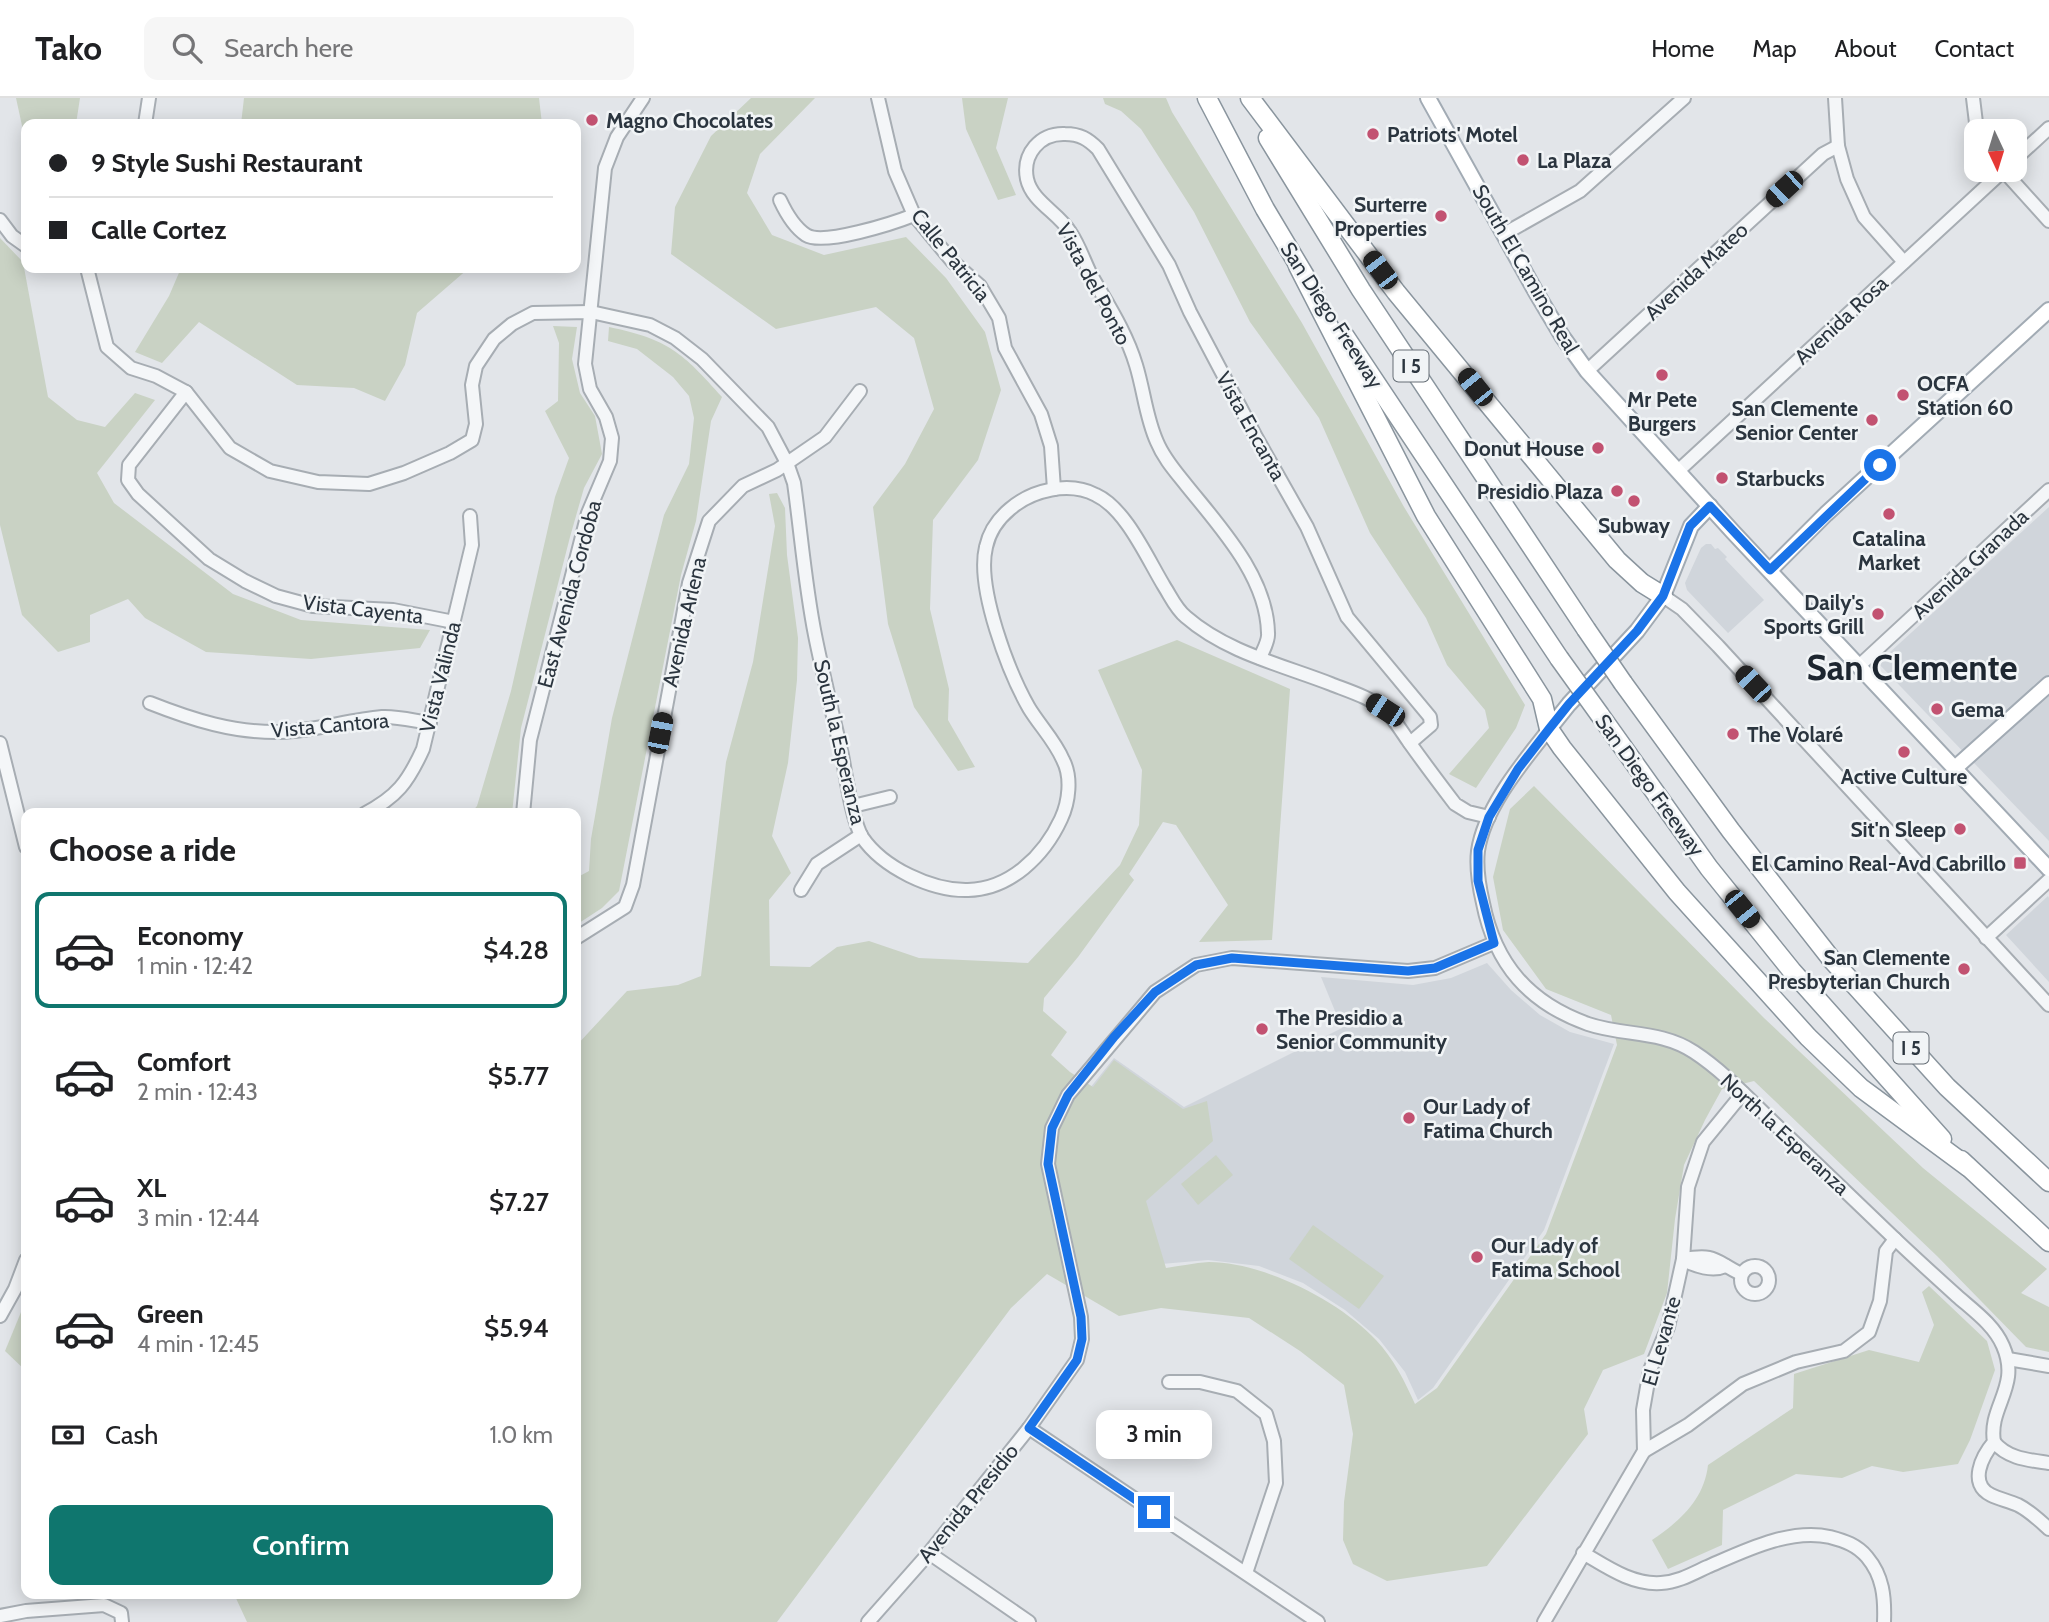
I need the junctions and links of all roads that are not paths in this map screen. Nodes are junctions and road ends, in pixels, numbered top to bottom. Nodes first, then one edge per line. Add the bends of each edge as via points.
1 (149, 98) edge
2 (878, 98) edge
3 (1207, 98) edge
4 (1248, 98) edge
5 (1428, 98) edge
6 (1684, 98) edge
7 (1835, 98) edge
8 (1973, 98) edge
9 (637, 100) edge
10 (146, 119) edge
11 (1976, 119) edge
12 (2049, 128) edge
13 (1041, 140) joint
14 (1838, 146) junction
15 (2027, 148) edge
16 (1990, 182) edge
17 (2014, 182) edge
18 (780, 200) dead end
19 (914, 215) junction
20 (0, 220) edge
21 (2049, 220) edge
22 (1504, 234) junction
23 (21, 242) edge
24 (1904, 262) junction
25 (1298, 266) junction
26 (88, 273) edge
27 (2049, 310) edge
28 (591, 312) junction
29 (1587, 371) junction
30 (860, 391) dead end
31 (186, 392) junction
32 (787, 463) junction
33 (1678, 471) junction
34 (1054, 489) junction
35 (2049, 491) edge
36 (1710, 506) junction
37 (470, 516) dead end
38 (1770, 570) junction
39 (1663, 596) junction
40 (454, 622) junction
41 (1260, 658) junction
42 (1860, 665) junction
43 (2049, 684) edge
44 (150, 703) dead end
45 (430, 723) junction
46 (1549, 729) junction
47 (0, 743) edge
48 (1410, 743) junction
49 (1954, 769) junction
50 (890, 797) dead end
51 (853, 806) junction
52 (374, 808) edge
53 (524, 808) edge
54 (1489, 817) junction
55 (21, 828) edge
56 (861, 835) junction
57 (2049, 869) edge
58 (2049, 880) edge
59 (801, 890) dead end
60 (581, 935) edge
61 (1986, 938) junction
62 (1494, 943) junction
63 (2049, 1005) edge
64 (1743, 1093) junction
65 (1968, 1167) junction
66 (2049, 1182) edge
67 (1895, 1239) junction
68 (2049, 1242) edge
69 (1683, 1259) junction
70 (21, 1273) edge
71 (1741, 1274) dead end
72 (0, 1316) edge
73 (2008, 1359) junction
74 (2049, 1366) edge
75 (1170, 1382) dead end
76 (1643, 1422) junction
77 (1029, 1428) junction
78 (1668, 1435) junction
79 (1994, 1442) junction
80 (1644, 1451) junction
81 (2049, 1463) edge
82 (2049, 1529) edge
83 (929, 1553) junction
84 (1583, 1553) junction
85 (1246, 1573) junction
86 (0, 1616) edge
87 (122, 1622) edge
88 (868, 1622) edge
89 (1029, 1622) edge
90 (1318, 1622) edge
91 (1544, 1622) edge
92 (1884, 1622) edge

1 - 10 street
2 - 19 street, Calle Patricia via 895,171
3 - 25 highway, San Diego Freeway / I 5
4 - 39 highway via 1396,292 1617,561
4 - 66 highway, San Diego Freeway / I 5, bridge via 1360,290 1623,683 1731,831 1832,960 1947,1087
5 - 22 main road, South El Camino Real
6 - 22 street via 1580,191
7 - 14 street
8 - 11 street
9 - 28 street, East Avenida Cordoba via 604,168
12 - 15 street
13 - 41 street, Vista del Ponto via 1028,158 1027,180 1043,205 1071,232 1118,320 1164,456 1247,565 1269,635
13 - 48 street, Vista Encanta via 1064,134 1088,139 1143,222 1307,527 1347,617 1430,717 1431,725
14 - 24 street via 1864,218
14 - 29 street, Avenida Mateo via 1823,154
16 - 24 street, Avenida Rosa
17 - 21 street
18 - 19 street via 788,217 808,236 828,238
19 - 34 street, Calle Patricia via 980,286 999,318 1005,348 1041,414 1051,446
20 - 23 street
22 - 29 main road, South El Camino Real
24 - 33 street, Avenida Rosa
25 - 46 highway via 1426,516 1542,699
25 - 65 highway, San Diego Freeway / I 5, bridge via 1559,658 1709,868 1792,971
26 - 31 street via 107,347 131,368
27 - 38 main road
28 - 31 street, South la Esperanza via 533,313 512,324 494,339 476,366 472,440 369,484 318,482 270,471 230,448
28 - 32 street, South la Esperanza via 650,325 675,338 768,427
28 - 53 street, East Avenida Cordoba via 585,364 590,389 612,438 610,461 587,513 530,740
29 - 33 main road, South El Camino Real
30 - 32 street, Avenida Arlena via 825,437
31 - 40 street, Vista Cayenta via 128,465 128,480 138,495 209,559 276,596 313,606 393,610
32 - 51 street, South la Esperanza via 794,482 814,632
32 - 60 street, Avenida Arlena via 743,486 709,521 689,583 633,885 625,907
33 - 36 main road, South El Camino Real
34 - 41 street, South la Esperanza via 1080,489 1109,504 1128,525 1180,612 1205,634
34 - 56 street, South la Esperanza via 1028,496 996,524 986,543 984,576 1016,683 1066,769 1069,794 1062,817 1048,842 1012,879 989,888 964,890 909,876
35 - 42 street, Avenida Granada
36 - 38 main road, South El Camino Real
36 - 39 main road via 1690,526
37 - 40 street, Vista Valinda via 472,545
38 - 42 main road, South El Camino Real
39 - 46 main road
39 - 61 street via 1706,633
40 - 45 street, Vista Valinda
41 - 48 street, South la Esperanza via 1372,702 1385,710
42 - 49 main road, South El Camino Real
43 - 49 main road
44 - 45 street, Vista Cantora via 195,721 240,731 282,732 383,717
45 - 52 street, Vista Valinda via 410,777 396,794
46 - 54 street
46 - 65 highway via 1671,886 1808,1037 1861,1088
47 - 55 street
48 - 54 street, South la Esperanza via 1455,804
49 - 57 main road, South El Camino Real
50 - 51 street
51 - 56 street, South la Esperanza
54 - 62 street via 1478,850 1478,881
56 - 59 street via 817,864
58 - 61 street
61 - 63 street
62 - 64 street, North la Esperanza via 1514,976 1539,1001 1589,1024 1672,1041 1693,1051
62 - 77 street, Avenida Presidio via 1435,968 1408,971 1232,958 1196,965 1155,992 1068,1095 1052,1128 1048,1164 1082,1339 1077,1360
64 - 67 street, North la Esperanza
64 - 69 street, El Levante via 1703,1142 1688,1187
65 - 68 highway, San Diego Freeway / I 5
67 - 73 street, North la Esperanza via 1992,1327
67 - 78 street via 1886,1251 1880,1301 1869,1332 1844,1351 1796,1362 1743,1384
69 - 71 street via 1720,1259
69 - 76 street, El Levante via 1668,1327 1650,1370
70 - 72 street
73 - 74 street
73 - 79 street via 2008,1384 1996,1417
75 - 85 street via 1200,1382 1237,1391 1266,1414 1275,1441 1276,1483
76 - 78 street
76 - 80 street, El Levante
77 - 83 street, Avenida Presidio
77 - 85 street
78 - 80 street
79 - 81 street via 2013,1457
79 - 82 street via 1980,1463 1982,1487 2031,1513
80 - 84 street
83 - 88 street, Avenida Presidio
83 - 89 street
84 - 91 street
84 - 92 street via 1630,1580 1658,1583 1675,1581 1792,1536 1821,1535 1860,1549 1877,1569
85 - 90 street
86 - 87 street via 104,1605 121,1613

